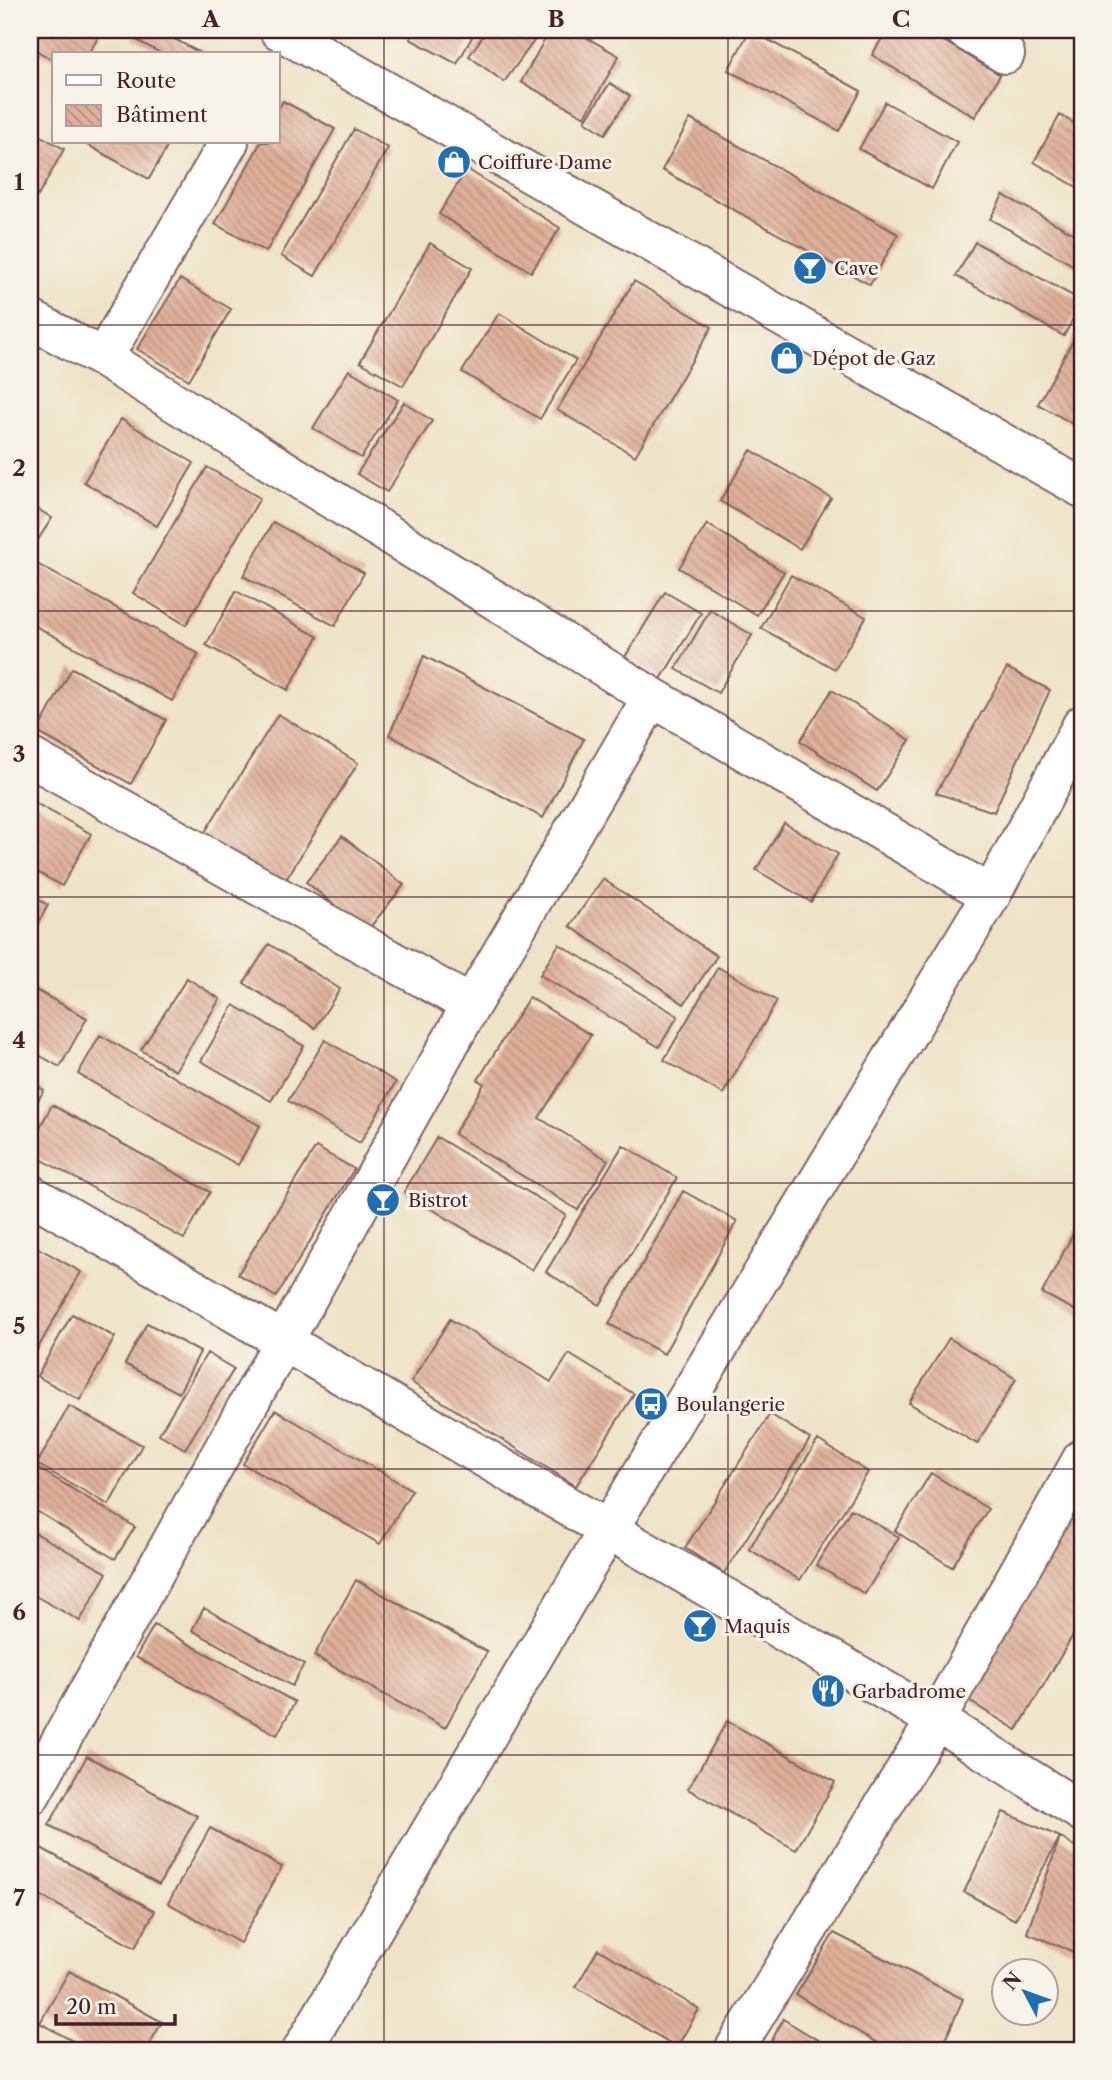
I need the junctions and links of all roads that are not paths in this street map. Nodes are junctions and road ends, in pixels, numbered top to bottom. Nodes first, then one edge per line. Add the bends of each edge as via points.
1 (965, 30) edge
2 (285, 39) edge
3 (1005, 54) dead end
4 (228, 144) edge
5 (30, 319) edge
6 (103, 358) junction
7 (1082, 488) edge
8 (652, 697) junction
9 (1082, 726) edge
10 (30, 757) edge
11 (991, 895) junction
12 (471, 1005) junction
13 (30, 1194) edge
14 (285, 1340) junction
15 (1082, 1459) edge
16 (608, 1530) junction
17 (936, 1720) junction
18 (30, 1796) edge
19 (1082, 1812) edge
20 (302, 2050) edge
21 (734, 2050) edge

1 - 3 street
2 - 7 street
4 - 6 street
5 - 6 street
6 - 8 street
8 - 11 street
8 - 12 street
9 - 11 street
10 - 12 street
11 - 16 street
12 - 14 street
13 - 14 street
14 - 16 street
14 - 18 street
15 - 17 street
16 - 17 street
16 - 20 street
17 - 19 street
17 - 21 street

